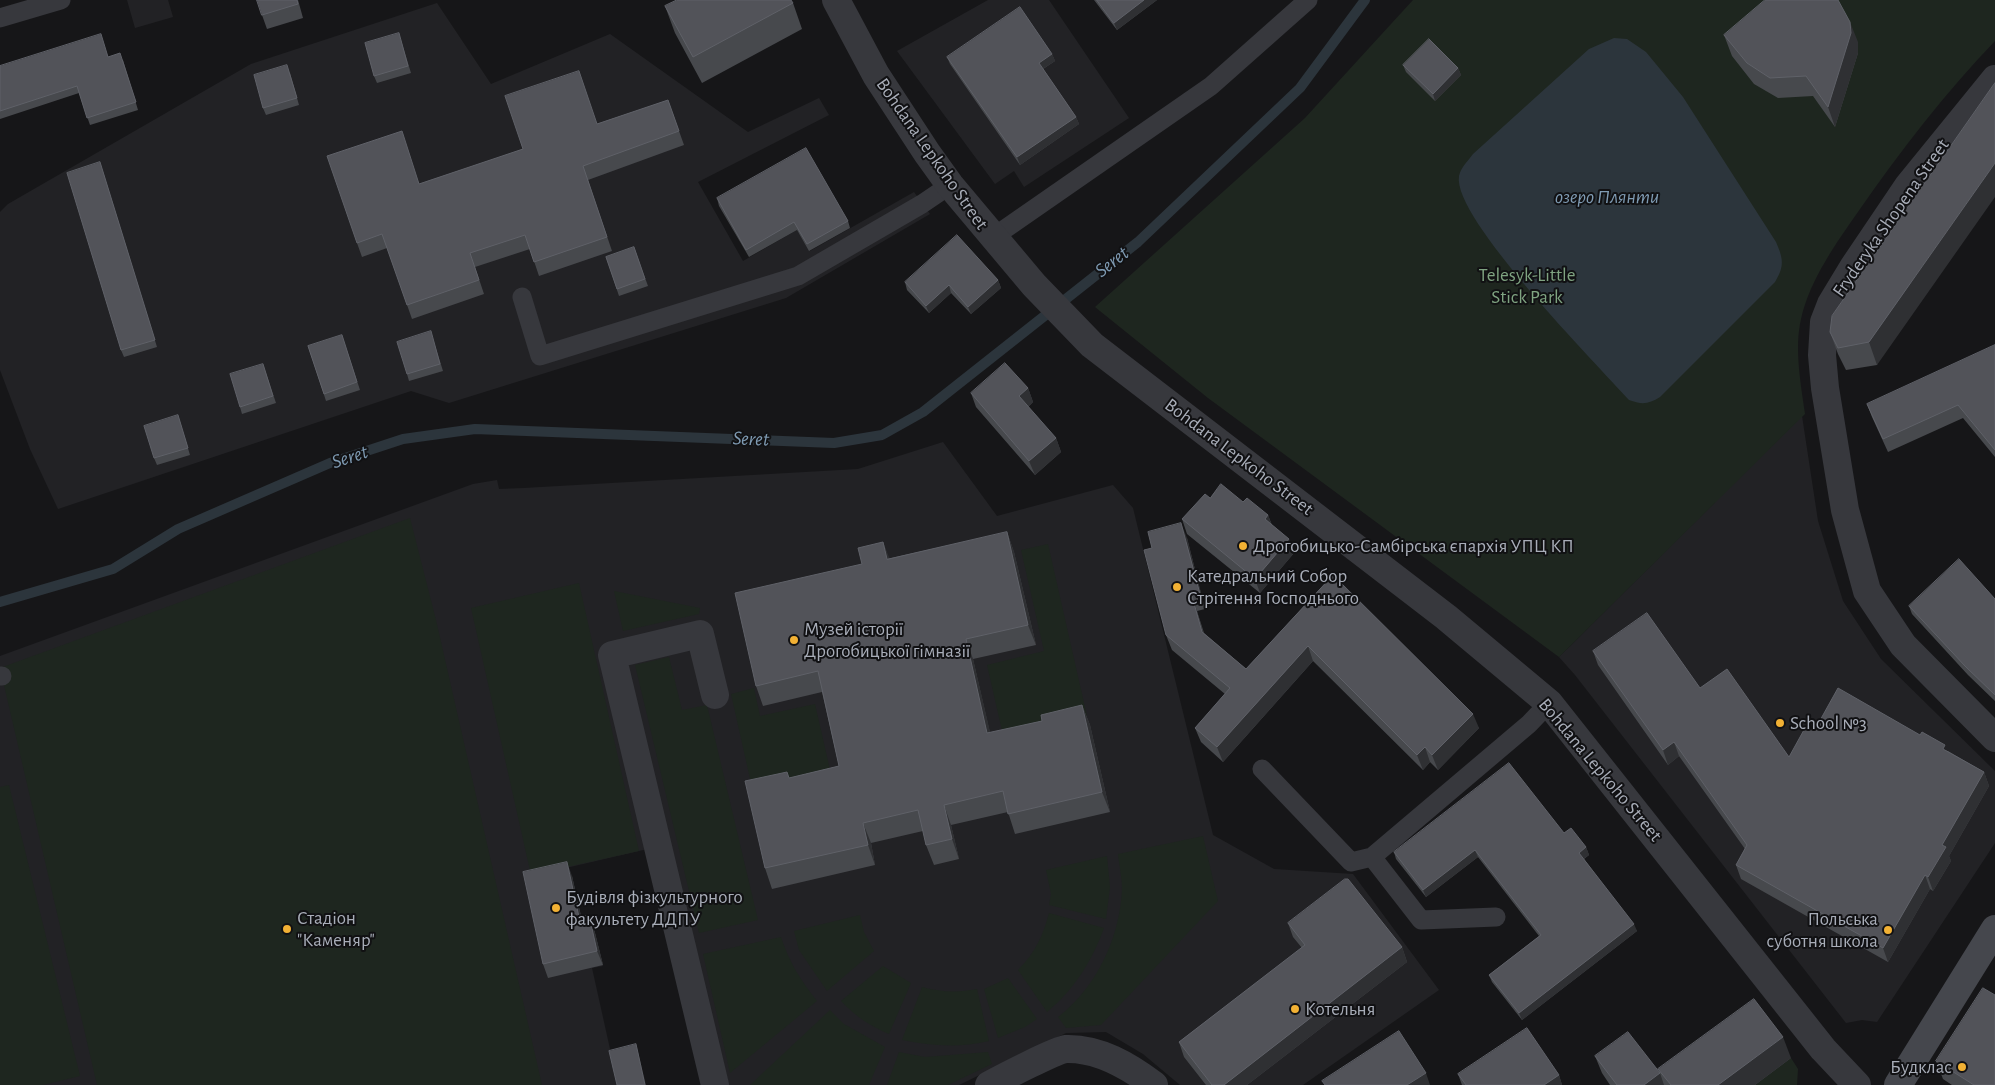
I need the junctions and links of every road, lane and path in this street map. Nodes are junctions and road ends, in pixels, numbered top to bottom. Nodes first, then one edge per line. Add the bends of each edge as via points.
1 (61, 0) edge
2 (836, 0) edge
3 (1308, 0) edge
4 (0, 18) edge
5 (1995, 79) edge
6 (950, 185) junction
7 (992, 238) junction
8 (522, 297) dead end
9 (715, 695) dead end
10 (1549, 703) junction
11 (1995, 738) edge
12 (1262, 769) dead end
13 (1372, 857) junction
14 (1496, 917) dead end
15 (1995, 929) edge
16 (715, 1085) edge
17 (989, 1085) edge
18 (1154, 1085) edge
19 (1856, 1085) edge
20 (1898, 1085) edge

1 - 4 lane
2 - 6 street, Bohdana Lepkoho Street via 880,82
3 - 7 lane via 1211,86
5 - 11 street, Fryderyka Shopena Street via 1908,186 1854,266 1824,322 1822,354 1845,510 1867,591 1903,645
6 - 7 street, Bohdana Lepkoho Street
6 - 8 lane via 798,276 540,356
7 - 10 street, Bohdana Lepkoho Street via 1092,345 1439,611
9 - 16 street via 700,634 612,655
10 - 13 lane via 1529,724
10 - 19 street, Bohdana Lepkoho Street via 1823,1048
12 - 13 lane via 1351,862
13 - 14 lane via 1421,920
15 - 20 main road
17 - 18 street via 1065,1049 1100,1054

